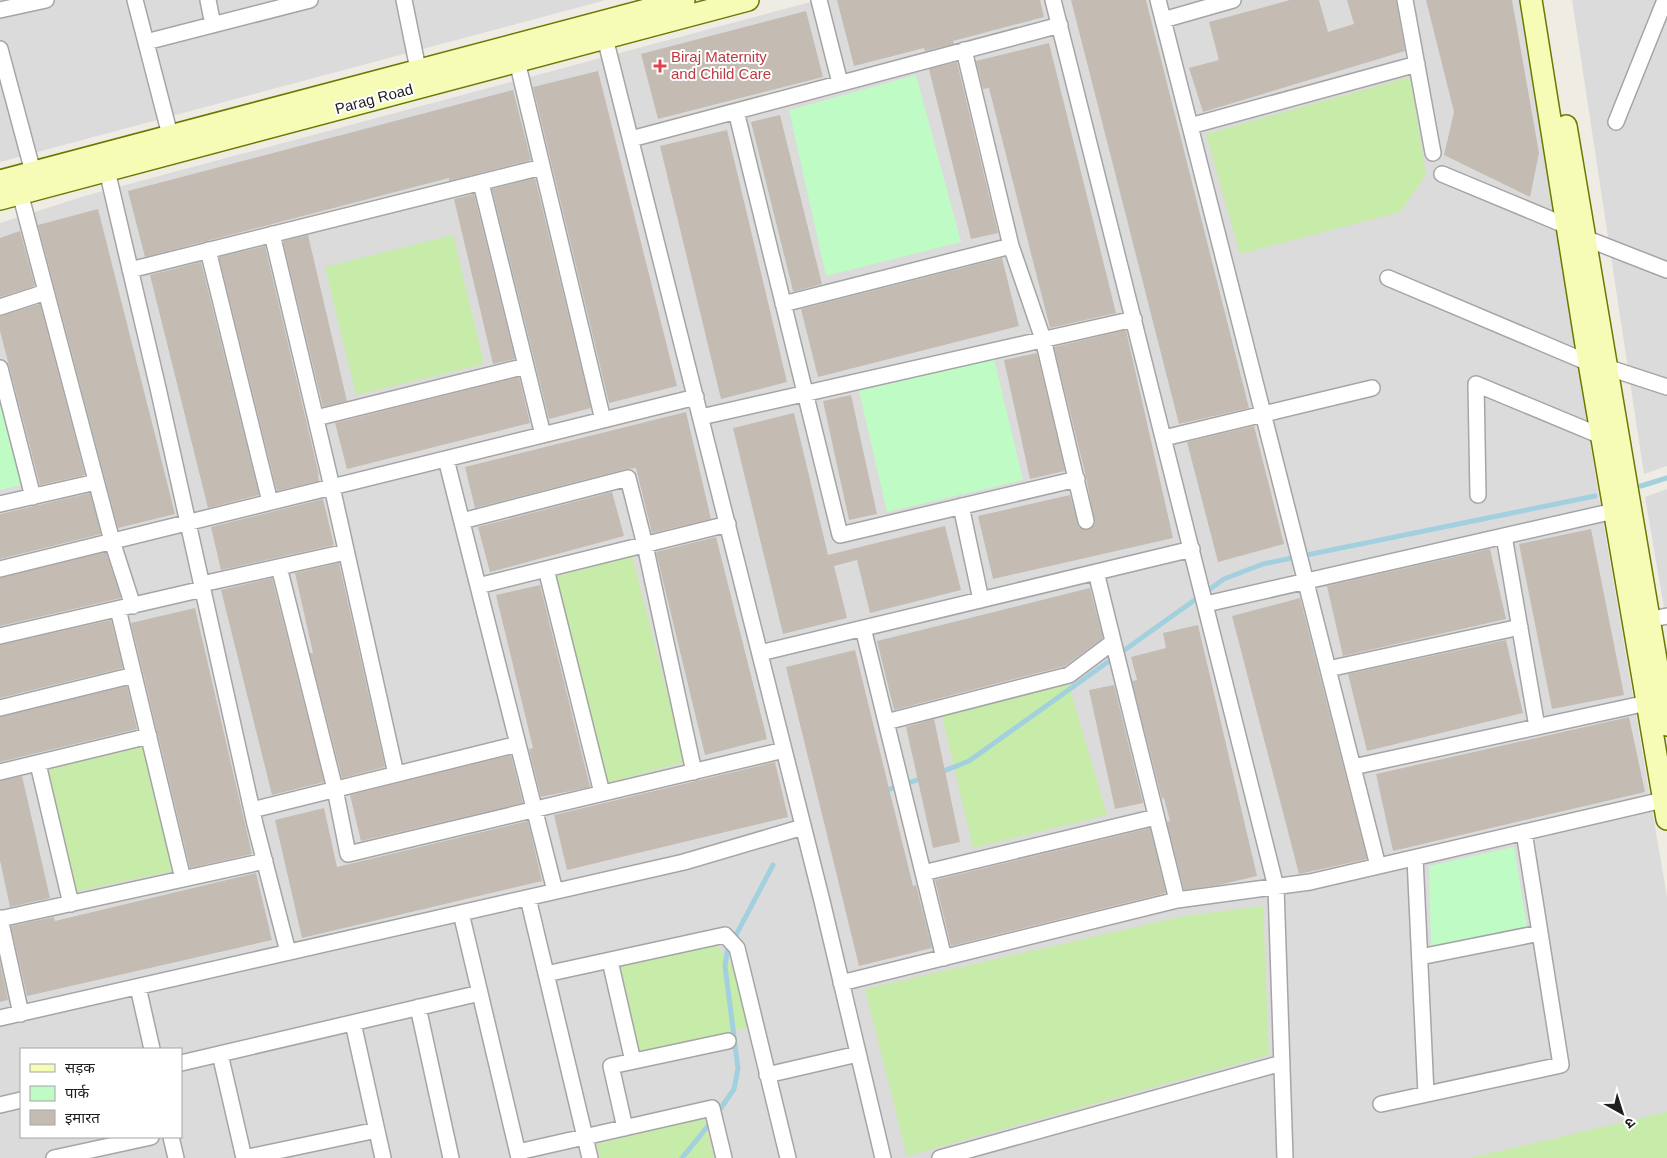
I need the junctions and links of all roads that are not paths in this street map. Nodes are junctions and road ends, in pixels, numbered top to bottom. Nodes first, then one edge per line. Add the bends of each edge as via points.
1 (46, 0) edge
2 (135, 0) edge
3 (208, 0) edge
4 (310, 0) edge
5 (404, 0) edge
6 (748, 0) edge
7 (819, 0) edge
8 (1053, 0) edge
9 (1158, 0) edge
10 (1232, 0) edge
11 (1405, 0) edge
12 (1531, 0) edge
13 (1545, 0) edge
14 (1665, 0) edge
15 (671, 2) edge
16 (0, 10) edge
17 (1163, 20) junction
18 (213, 24) junction
19 (1060, 25) junction
20 (603, 29) junction
21 (146, 42) junction
22 (0, 48) edge
23 (964, 50) junction
24 (517, 61) junction
25 (1417, 64) junction
26 (418, 69) junction
27 (4, 77) edge
28 (840, 83) junction
29 (736, 111) junction
30 (1616, 122) dead end
31 (1190, 126) junction
32 (170, 135) junction
33 (631, 139) junction
34 (1434, 154) dead end
35 (105, 162) junction
36 (542, 167) junction
37 (33, 172) junction
38 (1442, 174) dead end
39 (0, 181) edge
40 (481, 182) junction
41 (20, 193) junction
42 (0, 199) edge
43 (1567, 226) junction
44 (272, 234) junction
45 (1585, 238) junction
46 (1012, 246) junction
47 (208, 250) junction
48 (130, 270) junction
49 (1667, 270) edge
50 (1388, 278) dead end
51 (46, 292) junction
52 (783, 304) junction
53 (0, 307) edge
54 (1134, 318) junction
55 (1043, 340) junction
56 (1598, 365) junction
57 (526, 366) junction
58 (0, 368) edge
59 (1667, 387) edge
60 (1372, 388) dead end
61 (805, 393) junction
62 (696, 398) junction
63 (1263, 415) junction
64 (701, 417) junction
65 (316, 418) junction
66 (604, 420) junction
67 (543, 435) junction
68 (1601, 436) junction
69 (1164, 438) junction
70 (446, 459) junction
71 (1077, 478) junction
72 (96, 482) junction
73 (332, 487) junction
74 (1478, 495) dead end
75 (33, 497) junction
76 (270, 502) junction
77 (0, 504) edge
78 (961, 506) junction
79 (1614, 511) junction
80 (462, 521) junction
81 (1086, 521) dead end
82 (188, 522) junction
83 (728, 524) junction
84 (1504, 536) junction
85 (112, 541) junction
86 (645, 545) junction
87 (1192, 549) junction
88 (346, 552) junction
89 (279, 567) junction
90 (0, 569) edge
91 (546, 569) junction
92 (1096, 572) junction
93 (1304, 574) junction
94 (478, 586) junction
95 (202, 587) junction
96 (981, 600) junction
97 (1205, 602) junction
98 (125, 608) junction
99 (1650, 619) edge
100 (863, 628) junction
101 (1520, 628) junction
102 (0, 636) edge
103 (1114, 645) junction
104 (760, 653) junction
105 (1328, 669) junction
106 (134, 675) junction
107 (1647, 703) junction
108 (0, 708) edge
109 (886, 722) junction
110 (1667, 725) edge
111 (1537, 726) junction
112 (148, 736) junction
113 (518, 744) junction
114 (784, 750) junction
115 (38, 764) junction
116 (1353, 767) junction
117 (0, 772) edge
118 (694, 772) junction
119 (396, 774) junction
120 (335, 789) junction
121 (602, 794) junction
122 (1666, 806) edge
123 (252, 810) junction
124 (534, 810) junction
125 (1156, 817) junction
126 (803, 827) junction
127 (1524, 832) junction
128 (1415, 858) junction
129 (265, 861) junction
130 (1378, 866) junction
131 (923, 873) junction
132 (184, 879) junction
133 (1276, 887) junction
134 (555, 891) junction
135 (528, 898) junction
136 (1177, 900) junction
137 (71, 904) junction
138 (461, 913) junction
139 (0, 918) edge
140 (1540, 933) junction
141 (288, 952) junction
142 (1420, 957) junction
143 (944, 958) junction
144 (610, 961) junction
145 (546, 974) junction
146 (841, 983) junction
147 (138, 987) junction
148 (480, 993) junction
149 (418, 1007) junction
150 (21, 1014) junction
151 (0, 1018) edge
152 (353, 1022) junction
153 (728, 1040) dead end
154 (152, 1048) edge
155 (220, 1054) junction
156 (858, 1054) junction
157 (633, 1061) junction
158 (182, 1063) edge
159 (1282, 1063) junction
160 (767, 1075) junction
161 (1426, 1094) junction
162 (20, 1100) edge
163 (0, 1104) edge
164 (1381, 1104) dead end
165 (625, 1128) junction
166 (377, 1130) junction
167 (585, 1137) junction
168 (148, 1138) edge
169 (172, 1138) edge
170 (108, 1152) edge
171 (518, 1155) edge
172 (54, 1158) edge
173 (176, 1158) edge
174 (383, 1158) edge
175 (451, 1158) edge
176 (590, 1158) edge
177 (724, 1158) edge
178 (788, 1158) edge
179 (883, 1158) edge
180 (940, 1158) edge
181 (1285, 1158) edge

1 - 16 street
2 - 21 street
3 - 18 street
4 - 18 street
5 - 26 street
6 - 20 street, Parag Road
7 - 28 street
8 - 19 street
9 - 17 street
10 - 17 street
11 - 25 street
12 - 43 street
13 - 45 street
14 - 30 street
15 - 20 street, Parag Road
17 - 31 street
18 - 21 street
19 - 23 street
19 - 54 street
20 - 24 street, Parag Road
20 - 26 street, Parag Road
20 - 33 street
21 - 32 street
22 - 27 street
23 - 28 street
23 - 46 street
24 - 35 street, Parag Road
24 - 36 street
25 - 31 street
25 - 34 street
26 - 32 street, Parag Road
27 - 37 street
28 - 29 street
29 - 33 street
29 - 52 street
31 - 63 street
32 - 35 street, Parag Road
33 - 62 street
35 - 37 street, Parag Road
35 - 41 street, Parag Road
35 - 48 street
36 - 40 street
36 - 66 street
37 - 39 street, Parag Road
38 - 43 street
40 - 44 street
40 - 57 street
41 - 42 street, Parag Road
41 - 51 street
43 - 45 street
43 - 56 street
44 - 47 street
44 - 65 street
45 - 49 street
45 - 56 street
46 - 52 street
46 - 55 street
47 - 48 street
47 - 76 street
48 - 82 street
50 - 56 street
51 - 53 street
51 - 72 street
52 - 61 street
54 - 55 street
54 - 69 street
55 - 61 street
55 - 71 street
56 - 59 street
56 - 68 street
56 - 99 street
57 - 65 street
57 - 67 street
58 - 75 street
60 - 63 street
61 - 64 street
61 - 78 street via 840,536
62 - 64 street
62 - 66 street
63 - 69 street
63 - 93 street
64 - 83 street
65 - 73 street
66 - 67 street
67 - 70 street
68 - 74 street via 1476,384
68 - 79 street
69 - 87 street
70 - 73 street
70 - 80 street
71 - 78 street
71 - 81 street
72 - 75 street
72 - 85 street
73 - 76 street
73 - 88 street
75 - 77 street
76 - 82 street
78 - 96 street
79 - 84 street
79 - 99 street
80 - 86 street via 628,478
80 - 94 street
82 - 85 street
82 - 95 street
83 - 86 street
83 - 104 street
84 - 93 street
84 - 101 street
85 - 90 street
85 - 98 street
86 - 91 street
86 - 118 street
87 - 92 street
87 - 97 street
88 - 89 street
88 - 119 street
89 - 95 street
89 - 120 street
91 - 94 street
91 - 121 street
92 - 96 street
92 - 103 street
93 - 97 street
93 - 105 street
94 - 113 street
95 - 98 street
95 - 123 street
96 - 100 street
97 - 133 street
98 - 102 street
98 - 106 street
99 - 107 street
99 - 110 street
100 - 104 street
100 - 109 street
101 - 105 street
101 - 111 street
103 - 109 street via 1069,676
103 - 125 street
104 - 114 street
105 - 116 street
106 - 108 street
106 - 112 street
107 - 111 street
107 - 122 street
109 - 131 street
111 - 116 street
112 - 115 street
112 - 132 street
113 - 119 street
113 - 124 street
114 - 118 street
114 - 126 street
115 - 117 street
115 - 137 street
116 - 130 street
118 - 121 street
119 - 120 street
120 - 123 street
120 - 124 street via 348,854
121 - 124 street
122 - 127 street
123 - 129 street
124 - 134 street
125 - 131 street
125 - 136 street
126 - 134 street via 684,862
126 - 146 street
127 - 128 street
127 - 140 street
128 - 130 street
128 - 142 street
129 - 132 street
129 - 141 street
130 - 133 street
131 - 143 street
132 - 137 street
133 - 136 street
133 - 159 street
134 - 135 street
135 - 138 street
135 - 145 street
136 - 143 street
137 - 139 street
138 - 141 street
138 - 148 street
139 - 150 street
140 - 142 street
140 - 161 street via 1561,1065
141 - 147 street
142 - 161 street
143 - 146 street
144 - 145 street
144 - 157 street
144 - 160 street via 725,935 736,948
145 - 167 street
146 - 156 street
147 - 150 street
147 - 154 street
148 - 149 street
148 - 171 street
149 - 152 street
149 - 175 street
150 - 151 street
152 - 155 street
152 - 166 street
153 - 157 street
155 - 158 street
155 - 166 street via 244,1158
156 - 160 street
156 - 179 street
157 - 165 street via 611,1066
159 - 180 street
159 - 181 street
160 - 178 street
161 - 164 street
162 - 163 street
165 - 167 street
165 - 177 street via 712,1108
166 - 174 street
167 - 171 street
167 - 176 street
168 - 170 street
169 - 173 street
170 - 172 street

